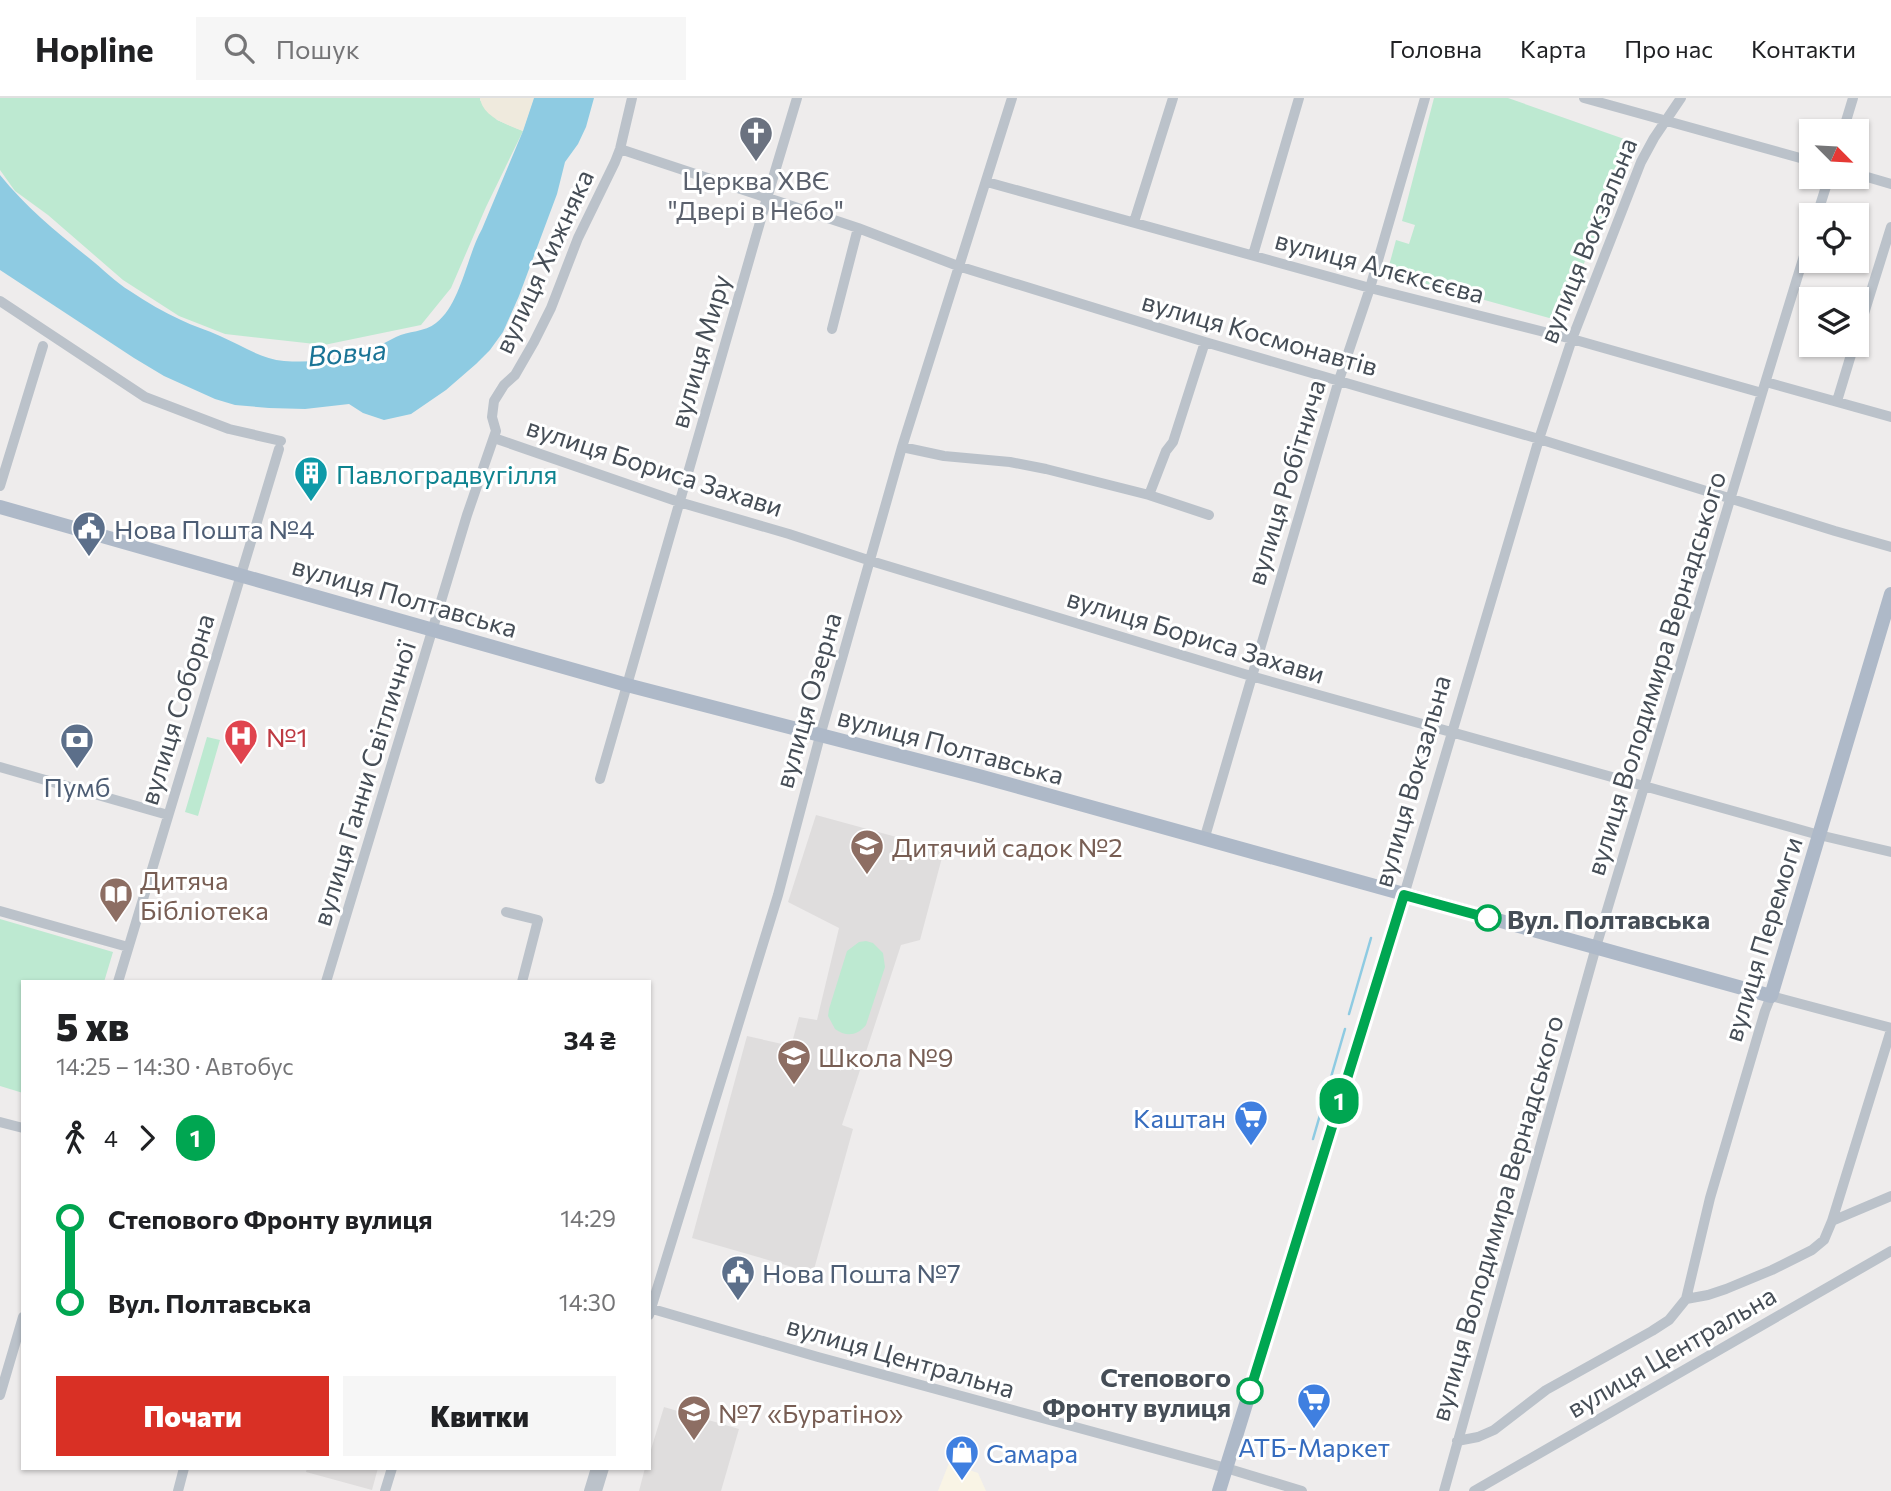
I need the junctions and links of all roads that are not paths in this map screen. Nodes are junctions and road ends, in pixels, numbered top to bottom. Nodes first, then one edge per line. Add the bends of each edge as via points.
1 (632, 98) edge
2 (797, 98) edge
3 (1012, 98) edge
4 (1173, 98) edge
5 (1299, 98) edge
6 (1425, 98) edge
7 (1584, 98) edge
8 (1681, 98) edge
9 (1853, 98) edge
10 (1847, 119) edge
11 (1664, 121) junction
12 (620, 149) junction
13 (1799, 158) edge
14 (1869, 178) edge
15 (987, 182) junction
16 (1891, 184) edge
17 (767, 198) junction
18 (1134, 222) junction
19 (1891, 227) edge
20 (858, 228) junction
21 (1253, 256) junction
22 (958, 266) junction
23 (1799, 273) edge
24 (1370, 288) junction
25 (1869, 298) edge
26 (0, 301) edge
27 (832, 329) dead end
28 (1572, 339) junction
29 (1205, 342) junction
30 (43, 346) dead end
31 (1850, 357) edge
32 (1339, 380) junction
33 (1766, 382) junction
34 (1762, 393) junction
35 (1836, 401) junction
36 (1891, 417) edge
37 (494, 438) junction
38 (1539, 439) junction
39 (902, 447) junction
40 (0, 486) edge
41 (1149, 495) junction
42 (1731, 498) junction
43 (679, 502) junction
44 (0, 507) edge
45 (1209, 516) dead end
46 (1891, 547) edge
47 (871, 561) junction
48 (241, 574) junction
49 (1891, 594) edge
50 (433, 630) junction
51 (1251, 676) junction
52 (627, 685) junction
53 (1451, 732) junction
54 (820, 736) junction
55 (0, 767) edge
56 (600, 779) dead end
57 (1645, 786) junction
58 (168, 815) junction
59 (1819, 835) junction
60 (1204, 839) junction
61 (1891, 852) edge
62 (1404, 895) junction
63 (0, 911) edge
64 (506, 912) dead end
65 (128, 947) junction
66 (1596, 947) junction
67 (119, 980) edge
68 (327, 980) edge
69 (523, 980) edge
70 (1772, 996) junction
71 (1891, 1029) edge
72 (0, 1122) edge
73 (21, 1127) edge
74 (1891, 1196) edge
75 (1832, 1222) junction
76 (1891, 1251) edge
77 (1686, 1299) junction
78 (651, 1308) edge
79 (651, 1311) edge
80 (21, 1324) edge
81 (0, 1395) edge
82 (1457, 1441) junction
83 (1226, 1468) junction
84 (183, 1470) edge
85 (391, 1470) edge
86 (595, 1470) edge
87 (603, 1470) edge
88 (178, 1491) edge
89 (385, 1491) edge
90 (589, 1491) edge
91 (597, 1491) edge
92 (1219, 1491) edge
93 (1302, 1491) edge
94 (1444, 1491) edge
95 (1474, 1491) edge

1 - 12 street, вулиця Хижняка
2 - 17 street, вулиця Миру
3 - 15 street, вулиця Озерна
4 - 18 street
5 - 21 street
6 - 24 street, вулиця Робітнича
7 - 11 street
8 - 11 street, вулиця Вокзальна
9 - 10 street
11 - 13 street
11 - 28 street, вулиця Вокзальна via 1642,162
12 - 17 street, вулиця Космонавтів
12 - 37 street, вулиця Хижняка via 534,342 494,401
14 - 16 street
15 - 18 street, вулиця Алєксєєва
15 - 22 street, вулиця Озерна
17 - 20 street, вулиця Космонавтів
17 - 43 street, вулиця Миру
18 - 21 street, вулиця Алєксєєва
19 - 25 street
20 - 22 street, вулиця Космонавтів
20 - 27 street
21 - 24 street, вулиця Алєксєєва
22 - 29 street, вулиця Космонавтів
22 - 39 street, вулиця Озерна
23 - 33 street, вулиця Володимира Вернадського
24 - 28 street, вулиця Алєксєєва
24 - 32 street, вулиця Робітнича
26 - 48 street, вулиця Соборна via 145,397 280,445
28 - 34 street, вулиця Алєксєєва
28 - 38 street, вулиця Вокзальна
29 - 32 street, вулиця Космонавтів
29 - 41 street via 1173,442
30 - 40 street
31 - 35 street
32 - 38 street, вулиця Космонавтів
32 - 51 street, вулиця Робітнича
33 - 34 street, вулиця Володимира Вернадського
33 - 35 street
34 - 42 street, вулиця Володимира Вернадського
35 - 36 street
37 - 43 street, вулиця Бориса Захави
37 - 50 street, вулиця Ганни Світличної
38 - 42 street, вулиця Космонавтів
38 - 53 street, вулиця Вокзальна
39 - 41 street via 1010,462
39 - 47 street, вулиця Озерна
41 - 45 street
42 - 46 street, вулиця Космонавтів
42 - 57 street, вулиця Володимира Вернадського
43 - 47 street, вулиця Бориса Захави
43 - 52 street, вулиця Миру
44 - 48 main road, вулиця Полтавська
47 - 51 street, вулиця Бориса Захави
47 - 54 street, вулиця Озерна
48 - 50 main road, вулиця Полтавська
48 - 58 street, вулиця Соборна
49 - 59 main road, вулиця Перемоги
50 - 52 main road, вулиця Полтавська
50 - 68 street, вулиця Ганни Світличної
51 - 53 street, вулиця Бориса Захави
51 - 60 street, вулиця Робітнича
52 - 54 main road, вулиця Полтавська
52 - 56 street, вулиця Миру
53 - 57 street, вулиця Бориса Захави
53 - 62 street, вулиця Вокзальна
54 - 60 main road, вулиця Полтавська
54 - 78 street, вулиця Озерна via 778,895
55 - 58 street
57 - 59 street, вулиця Бориса Захави
57 - 66 street, вулиця Володимира Вернадського
58 - 65 street, вулиця Соборна
59 - 61 street, вулиця Бориса Захави
59 - 70 main road, вулиця Перемоги
60 - 62 main road, вулиця Полтавська
62 - 66 main road, вулиця Полтавська
62 - 83 main road, вулиця Вокзальна
63 - 65 street
64 - 69 street via 538,920
65 - 67 street, вулиця Соборна
66 - 70 main road, вулиця Полтавська
66 - 82 street, вулиця Володимира Вернадського
70 - 71 street, вулиця Полтавська
70 - 77 street, вулиця Перемоги via 1710,1198
71 - 75 street
72 - 73 street
74 - 75 street
75 - 77 street via 1824,1240 1797,1258 1717,1292
76 - 95 street, вулиця Центральна
77 - 82 street via 1669,1320 1546,1390 1494,1430
79 - 83 street, вулиця Центральна
80 - 81 street
82 - 94 street, вулиця Володимира Вернадського
83 - 92 main road, вулиця Вокзальна
83 - 93 street, вулиця Центральна
84 - 88 street
85 - 89 street
86 - 90 street
87 - 91 street

